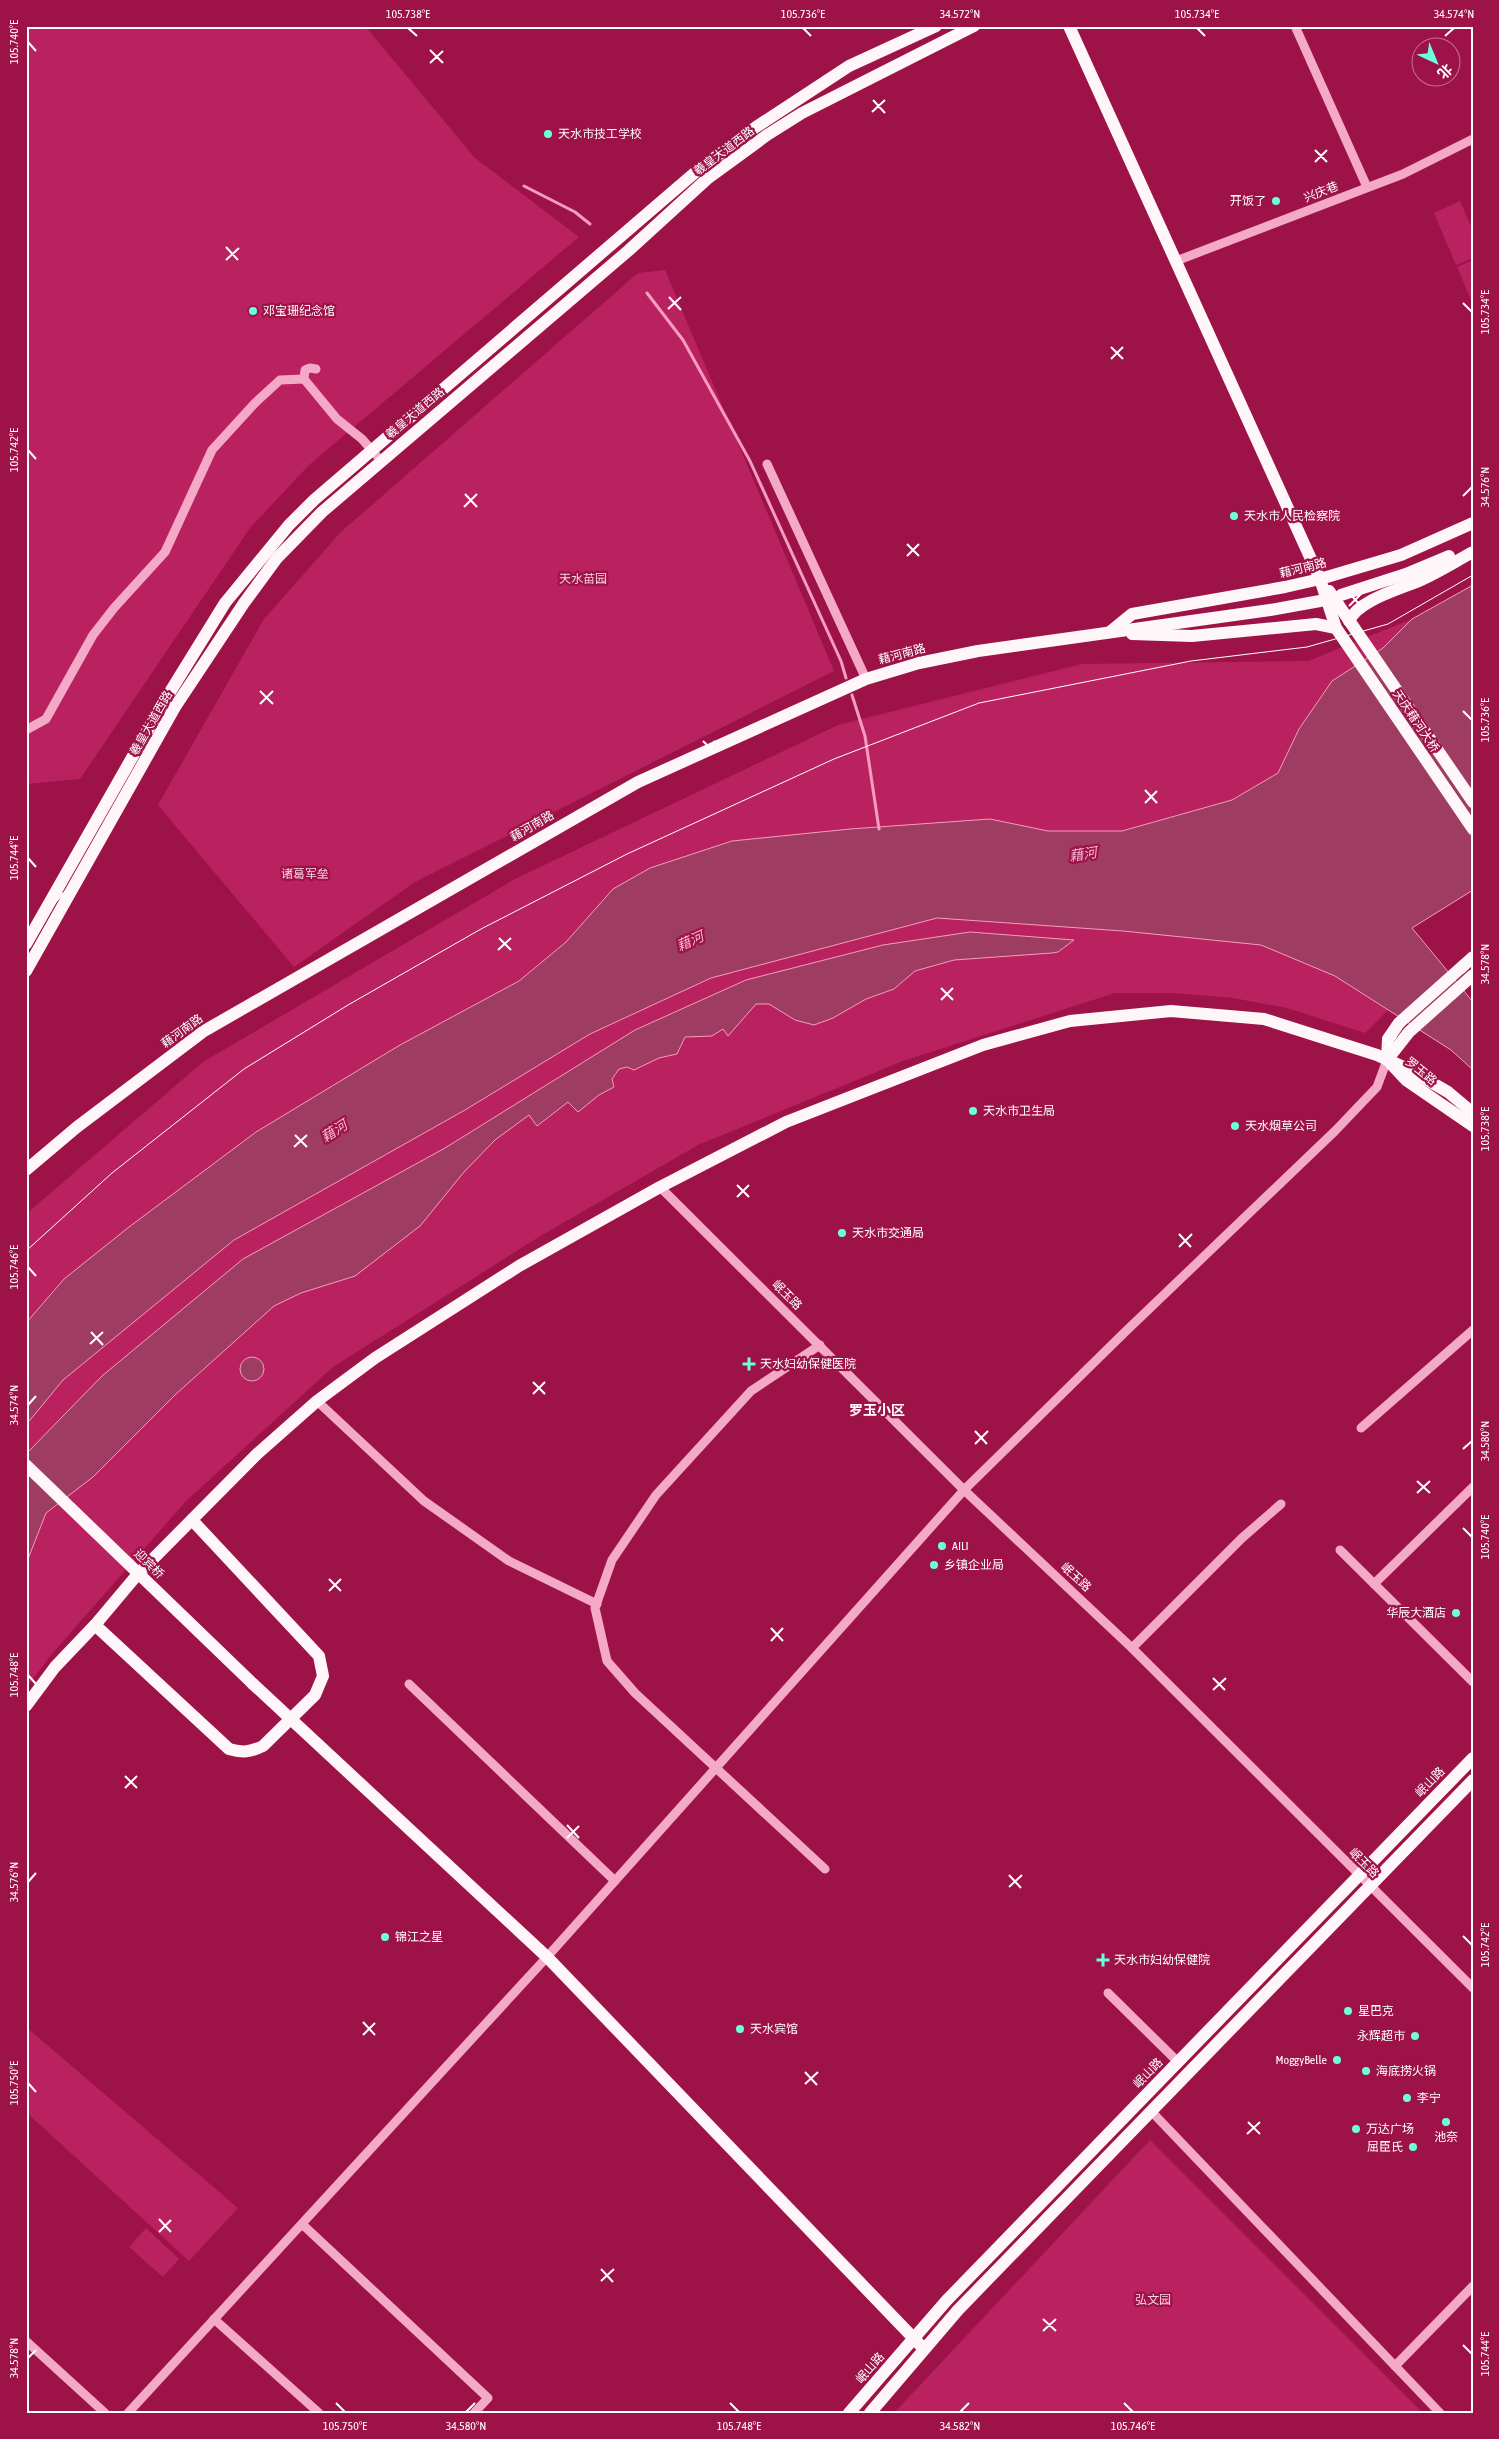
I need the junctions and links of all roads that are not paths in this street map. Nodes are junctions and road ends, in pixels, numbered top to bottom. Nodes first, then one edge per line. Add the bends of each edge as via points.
1 (936, 26) edge
2 (974, 26) edge
3 (1069, 26) edge
4 (1295, 26) edge
5 (1473, 139) edge
6 (1367, 187) junction
7 (1176, 261) junction
8 (316, 369) dead end
9 (304, 379) junction
10 (377, 456) junction
11 (767, 464) dead end
12 (1473, 523) edge
13 (1473, 544) edge
14 (1473, 552) edge
15 (1320, 579) junction
16 (1341, 595) dead end
17 (1320, 601) dead end
18 (1349, 621) junction
19 (1336, 628) junction
20 (1110, 632) junction
21 (866, 679) junction
22 (26, 730) edge
23 (1473, 802) edge
24 (1473, 829) edge
25 (26, 944) edge
26 (1473, 957) edge
27 (26, 971) edge
28 (1473, 975) edge
29 (1387, 1060) junction
30 (1473, 1113) edge
31 (1473, 1126) edge
32 (26, 1170) edge
33 (660, 1187) junction
34 (1473, 1330) edge
35 (820, 1346) junction
36 (317, 1402) junction
37 (1362, 1428) dead end
38 (26, 1465) edge
39 (1473, 1487) edge
40 (964, 1490) junction
41 (1281, 1504) dead end
42 (192, 1520) junction
43 (1340, 1550) dead end
44 (1374, 1584) junction
45 (597, 1604) junction
46 (95, 1624) junction
47 (1132, 1648) junction
48 (1473, 1682) edge
49 (409, 1684) dead end
50 (26, 1706) edge
51 (291, 1719) junction
52 (1473, 1758) edge
53 (718, 1768) junction
54 (1473, 1780) edge
55 (825, 1869) dead end
56 (1359, 1875) junction
57 (614, 1881) junction
58 (1370, 1886) junction
59 (547, 1957) junction
60 (1473, 1988) edge
61 (1108, 1993) dead end
62 (1178, 2062) junction
63 (1151, 2111) junction
64 (302, 2224) junction
65 (1473, 2286) edge
66 (214, 2319) junction
67 (913, 2338) junction
68 (26, 2341) edge
69 (924, 2349) junction
70 (1394, 2366) junction
71 (105, 2413) edge
72 (128, 2413) edge
73 (320, 2413) edge
74 (474, 2413) edge
75 (849, 2413) edge
76 (870, 2413) edge
77 (1440, 2413) edge

1 - 10 main road, 羲皇大道西路 via 850,66 756,127 698,170
2 - 10 main road, 羲皇大道西路 via 802,113 767,135 708,179 628,251
3 - 7 main road
4 - 6 street
5 - 6 street, 兴庆巷 via 1402,174
6 - 7 street, 兴庆巷
7 - 15 main road
8 - 9 street via 305,370
9 - 10 street via 337,419
9 - 22 street via 280,380 212,450 166,552 93,635 46,719
10 - 25 main road, 羲皇大道西路 via 314,500 255,564 226,604 162,706
10 - 27 main road, 羲皇大道西路 via 277,558 244,603 175,707
11 - 21 street
12 - 15 main road, 藉河南路 via 1401,555
13 - 16 main road via 1406,574
14 - 18 main road via 1422,580 1362,606 1353,612
15 - 18 main road, 天庆藉河大桥
15 - 19 main road, 天庆藉河大桥
15 - 20 main road, 藉河南路 via 1132,614
17 - 20 main road, 藉河南路
18 - 23 main road, 天庆藉河大桥
19 - 20 main road, 藉河南路 via 1316,624 1162,637
19 - 24 main road, 天庆藉河大桥
20 - 21 main road, 藉河南路 via 978,651 919,663
21 - 32 main road, 藉河南路 via 638,782 221,1021 77,1127
26 - 29 main road via 1399,1023 1388,1039
28 - 29 main road via 1409,1032
29 - 30 main road, 罗玉路 via 1448,1092
29 - 31 main road, 罗玉路 via 1406,1080
29 - 33 main road via 1264,1019 1171,1011 1070,1021 983,1044 786,1122
29 - 40 street via 1377,1087 1335,1131
33 - 35 street, 岷玉路
33 - 36 main road via 520,1266 375,1358
34 - 37 street
35 - 40 street, 岷玉路
35 - 45 street via 751,1391 656,1495 612,1560
36 - 42 main road via 257,1454
36 - 45 street via 424,1501 509,1561
38 - 51 main road, 迎宾桥, bridge
39 - 44 street
40 - 47 street, 岷玉路
40 - 53 street
41 - 47 street via 1242,1538
42 - 46 main road
42 - 51 main road via 319,1656 323,1671 321,1686
43 - 44 street
44 - 48 street
45 - 53 street via 595,1608 606,1661 635,1693
46 - 50 main road via 54,1667
46 - 51 main road via 229,1749 252,1751 263,1746
47 - 56 street, 岷玉路
49 - 57 street
51 - 59 main road, 迎宾桥
52 - 56 main road, 岷山路
53 - 55 street
53 - 57 street
54 - 58 main road
56 - 58 street, 岷玉路
56 - 62 main road, 岷山路
57 - 59 street
58 - 60 street, 岷玉路
58 - 63 main road
59 - 64 street
59 - 67 main road, 迎宾桥
61 - 62 street
62 - 67 main road, 岷山路
63 - 69 main road
63 - 70 street
64 - 66 street
64 - 74 street via 488,2398
65 - 70 street
66 - 72 street
66 - 73 street
67 - 69 main road, 迎宾桥
67 - 75 main road, 岷山路
68 - 71 street
69 - 76 main road
70 - 77 street

